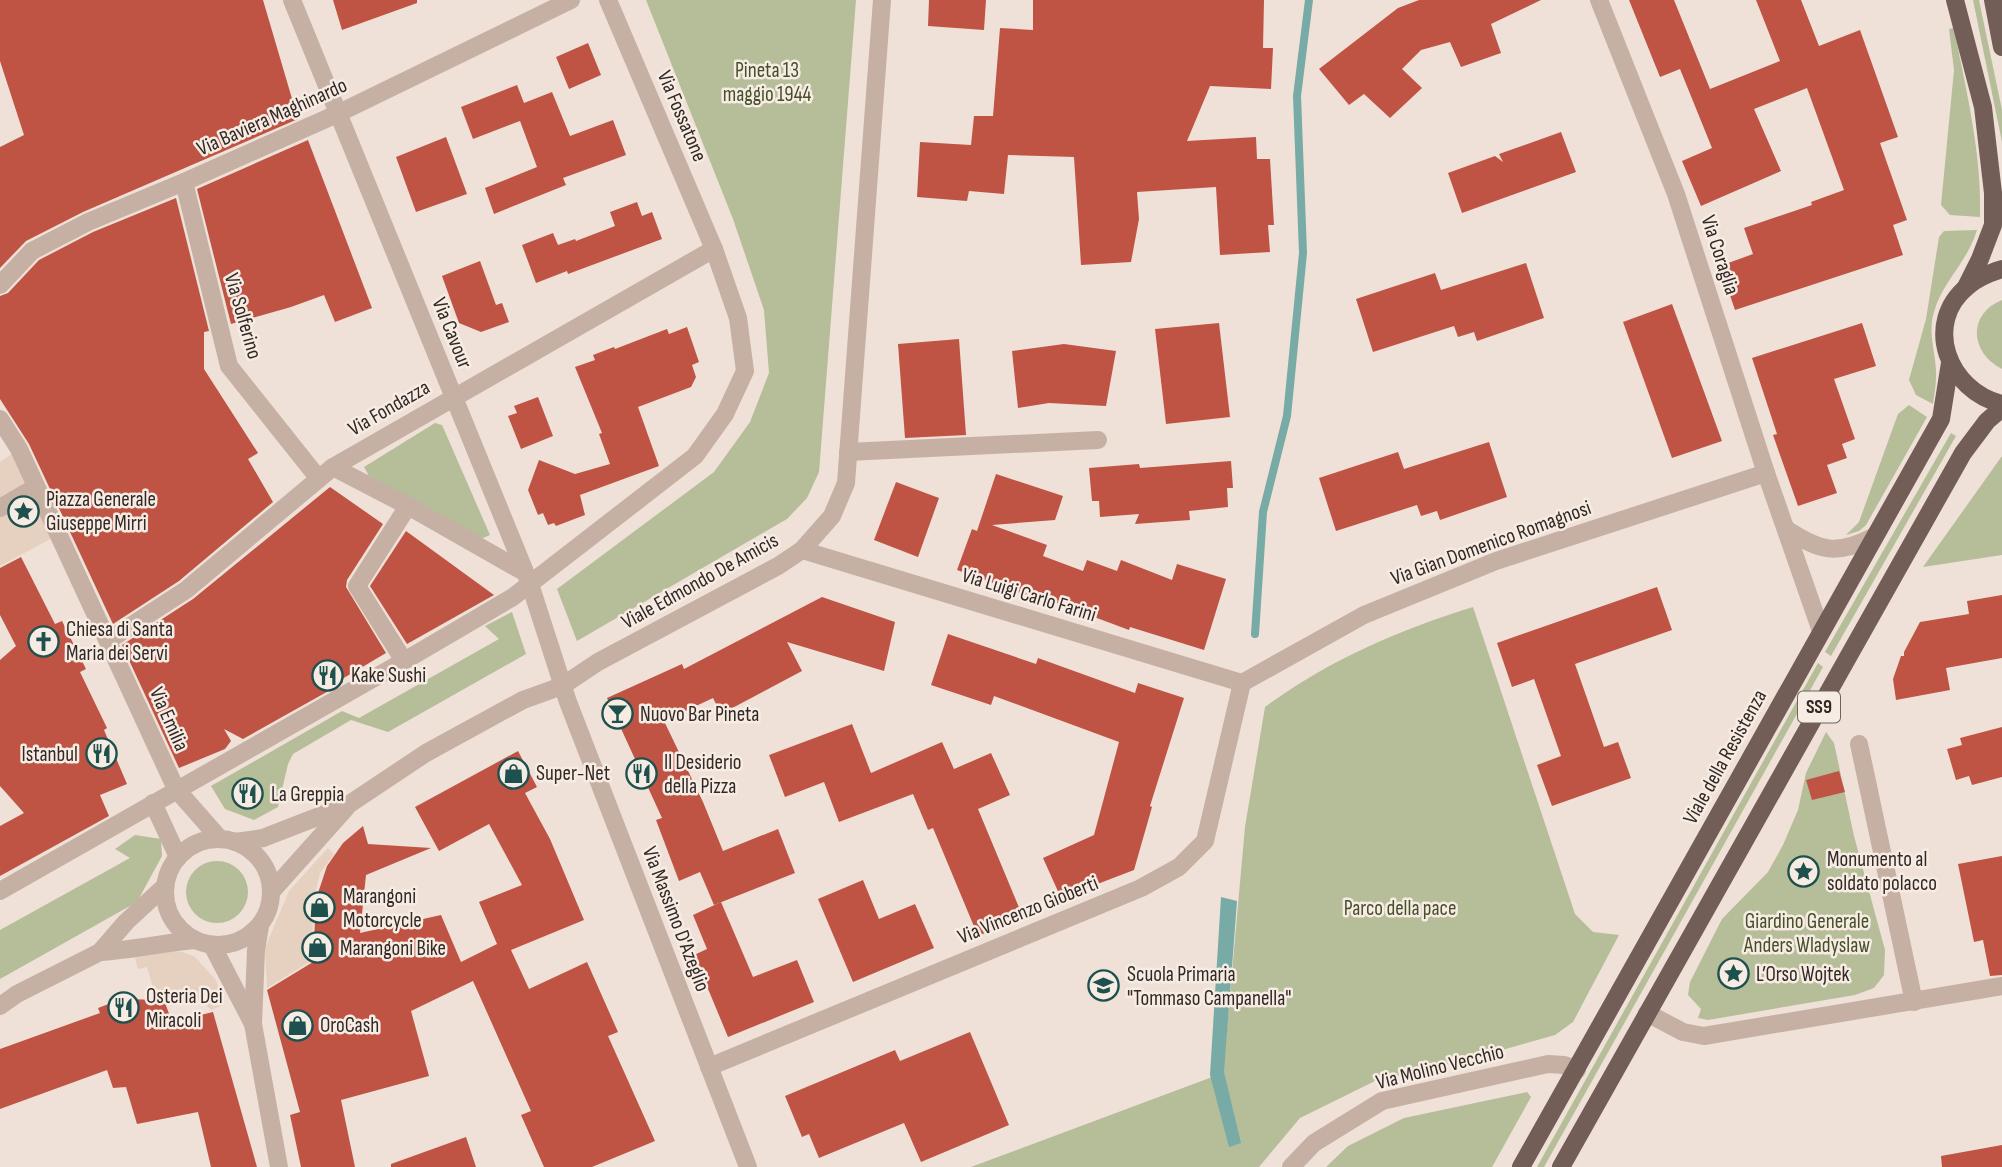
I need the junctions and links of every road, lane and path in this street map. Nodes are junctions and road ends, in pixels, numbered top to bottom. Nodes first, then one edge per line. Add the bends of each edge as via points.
1 (292, 0) edge
2 (571, 0) edge
3 (608, 0) edge
4 (882, 0) edge
5 (1599, 0) edge
6 (1955, 0) edge
7 (1993, 0) edge
8 (2002, 47) edge
9 (337, 114) junction
10 (184, 183) junction
11 (714, 249) junction
12 (2002, 269) edge
13 (0, 285) edge
14 (1966, 287) junction
15 (1950, 363) junction
16 (454, 397) junction
17 (2002, 406) edge
18 (0, 419) edge
19 (1098, 440) dead end
20 (848, 452) junction
21 (326, 473) junction
22 (1766, 473) junction
23 (36, 487) junction
24 (408, 506) junction
25 (0, 508) edge
26 (1786, 529) junction
27 (1873, 537) junction
28 (802, 550) junction
29 (527, 578) junction
30 (1821, 631) junction
31 (109, 640) junction
32 (404, 661) junction
33 (1242, 683) junction
34 (562, 686) junction
35 (1859, 744) dead end
36 (176, 789) junction
37 (153, 803) junction
38 (348, 805) junction
39 (227, 840) junction
40 (178, 857) junction
41 (165, 886) junction
42 (0, 891) edge
43 (271, 892) junction
44 (260, 926) junction
45 (204, 943) junction
46 (100, 952) junction
47 (2002, 986) edge
48 (1914, 1002) junction
49 (0, 1006) edge
50 (1647, 1013) junction
51 (253, 1024) junction
52 (709, 1067) junction
53 (1577, 1070) junction
54 (278, 1167) edge
55 (748, 1167) edge
56 (1291, 1167) edge
57 (1521, 1167) edge
58 (1561, 1167) edge

1 - 9 street, Via Cavour
2 - 9 street, Via Baviera Maghinardo
3 - 11 street, Via Fossatone
4 - 20 street, Viale Edmondo De Amicis
5 - 22 street, Via Coraglia via 1676,194
6 - 14 main road, Viale della Resistenza via 1983,107 1993,193 1993,225
7 - 8 main road
9 - 10 street, Via Baviera Maghinardo
9 - 16 street, Via Cavour
10 - 13 street, Via Baviera Maghinardo via 88,222 32,251
10 - 21 street, Via Solferino via 229,366
11 - 16 street, Via Fondazza
11 - 29 street via 738,318 745,372 725,414 695,456
12 - 14 main road
14 - 15 main road, Viale della Resistenza via 1953,303 1946,323
15 - 17 main road, Viale della Resistenza via 1972,392
15 - 27 main road, Viale della Resistenza / SS9 via 1941,419
16 - 21 street, Via Fondazza
16 - 29 street, Via Cavour
17 - 50 main road, Viale della Resistenza / SS9 via 1963,453
18 - 23 street, Via Emilia
19 - 20 street
20 - 28 street, Viale Edmondo De Amicis via 846,483 832,516
21 - 24 street, Via Solferino
21 - 31 street, Via Fondazza via 186,590
22 - 26 street, Via Coraglia
22 - 33 street, Via Gian Domenico Romagnosi via 1496,561 1364,615
23 - 25 street
23 - 31 street, Via Emilia
24 - 29 street, Via Solferino
24 - 32 street via 357,586
26 - 27 street via 1809,544 1827,548 1852,548
26 - 30 street, Via Coraglia
27 - 30 main road, Viale della Resistenza / SS9
28 - 33 street, Via Luigi Carlo Farini
28 - 34 street, Viale Edmondo De Amicis
29 - 32 street
29 - 34 street, Via Cavour
30 - 53 main road, Viale della Resistenza / SS9
31 - 36 street, Via Emilia
32 - 36 street
33 - 52 street, Via Vincenzo Gioberti via 1205,842 1179,867 1141,888
34 - 38 street, Viale Edmondo De Amicis via 523,700 426,753
34 - 52 street, Via Massimo D'Azeglio
35 - 48 street
36 - 37 street
36 - 39 street, Via Emilia
37 - 40 street
37 - 42 street
38 - 39 street, Viale Edmondo De Amicis via 263,838
38 - 43 street, Viale Edmondo De Amicis
39 - 40 street via 205,841
39 - 43 street via 248,848 260,859
40 - 41 street
41 - 45 street via 171,917 181,931
41 - 46 street
43 - 44 street
44 - 45 street via 229,944
44 - 51 street
45 - 46 street
45 - 51 street
46 - 49 street
47 - 48 street
48 - 50 street via 1704,1036 1683,1032
50 - 58 main road, Viale della Resistenza / SS9
51 - 54 street
52 - 55 street, Via Massimo D'Azeglio
53 - 56 street, Via Molino Vecchio via 1548,1065 1382,1101 1314,1143
53 - 57 main road, Viale della Resistenza / SS9

